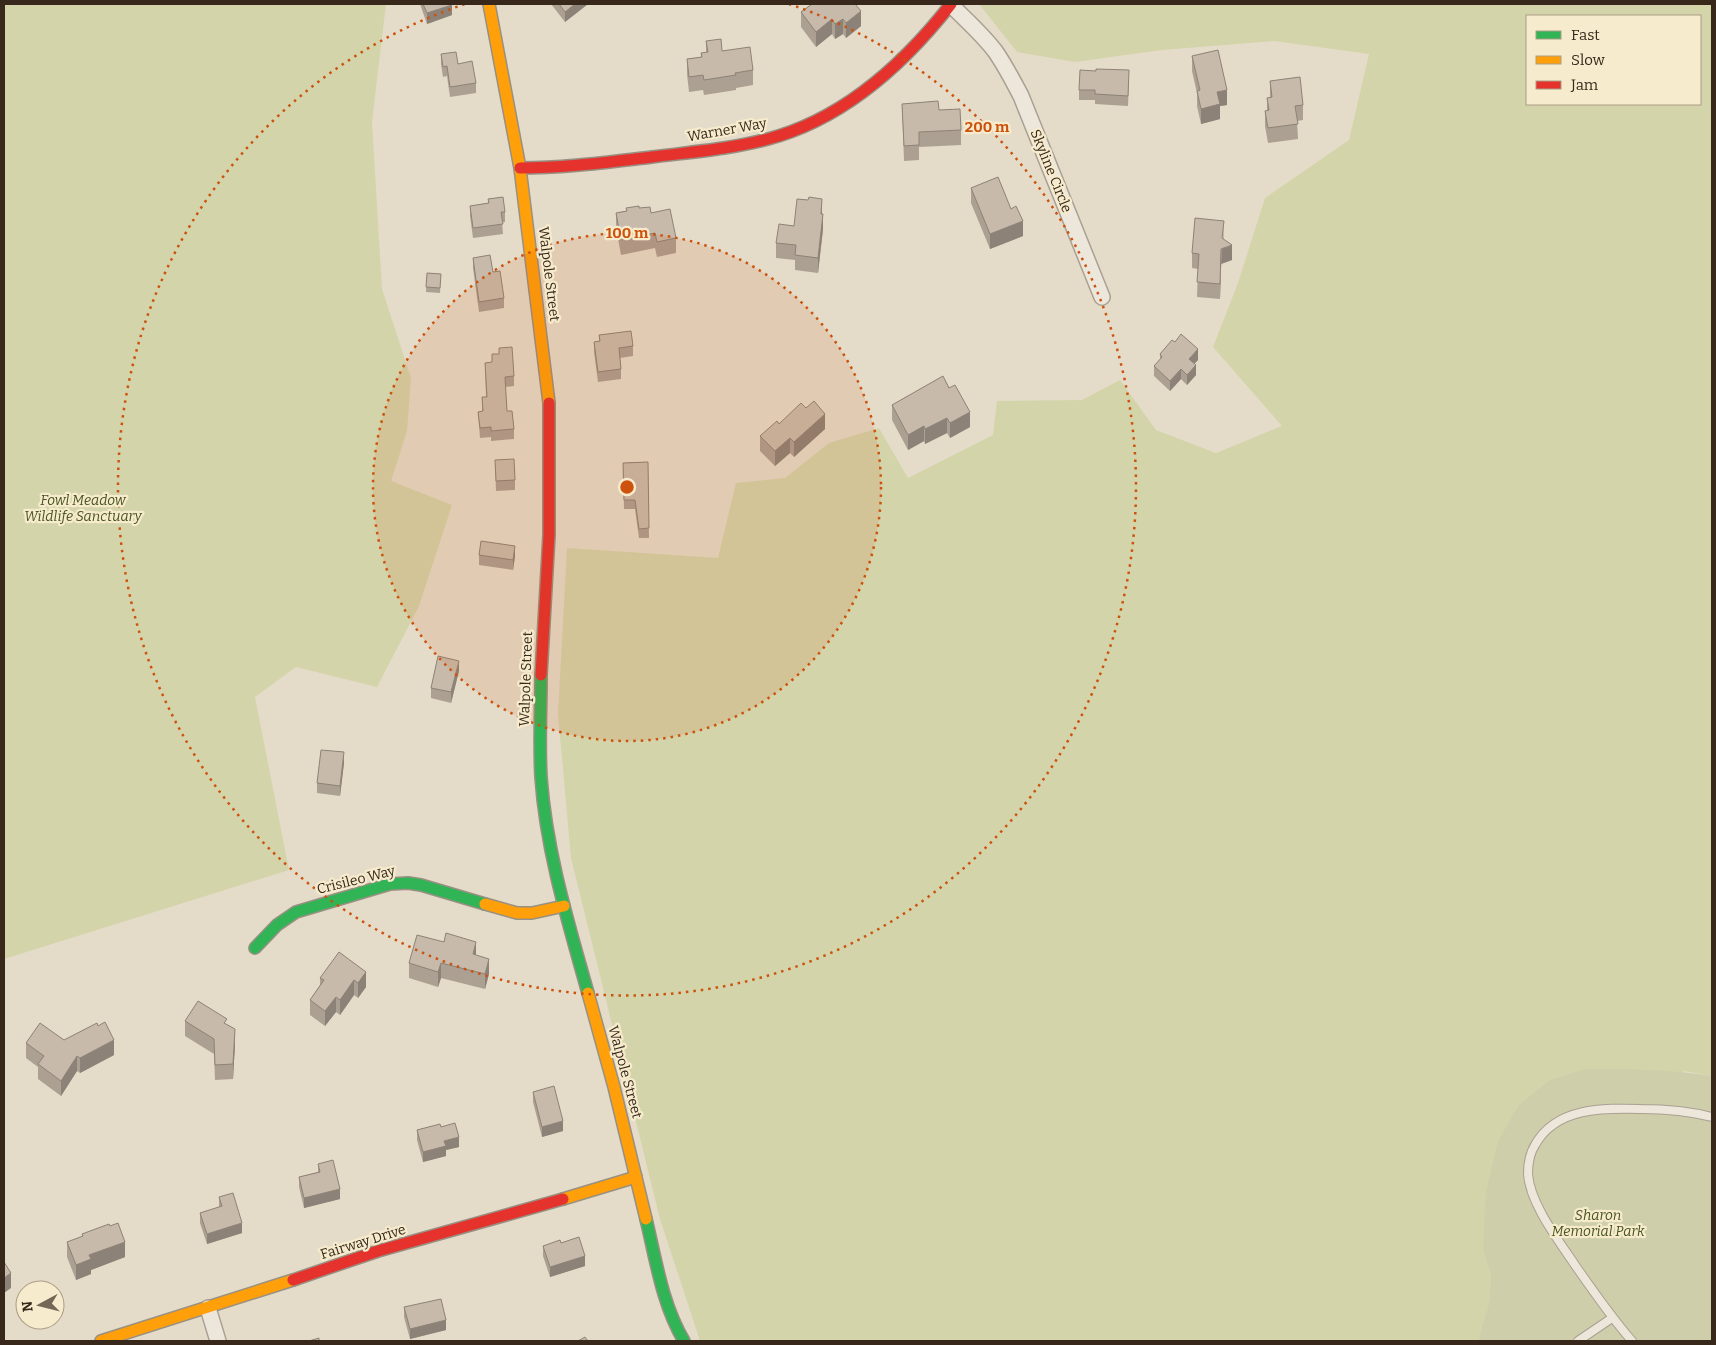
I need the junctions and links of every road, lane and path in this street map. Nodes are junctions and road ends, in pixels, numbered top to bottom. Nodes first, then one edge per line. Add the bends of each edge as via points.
1 (489, 4) edge
2 (951, 4) edge
3 (520, 168) junction
4 (1102, 297) dead end
5 (564, 906) junction
6 (255, 948) dead end
7 (1712, 1117) edge
8 (636, 1177) junction
9 (208, 1308) junction
10 (1612, 1318) junction
11 (101, 1341) edge
12 (218, 1341) edge
13 (684, 1341) edge
14 (1578, 1341) edge
15 (1632, 1341) edge

1 - 3 street, Walpole Street
2 - 3 street, Warner Way via 913,50 856,97 814,122 783,134 740,146 554,168
2 - 4 street, Skyline Circle via 995,51 1021,96
3 - 5 street, Walpole Street via 549,402 549,536 540,740 548,834
5 - 6 street, Crisileo Way via 517,913 420,885 390,884 296,912 277,924
5 - 8 street, Walpole Street
7 - 10 lane via 1665,1109 1594,1109 1576,1113 1550,1126 1533,1148 1528,1174 1535,1198 1555,1235
8 - 9 street, Fairway Drive via 378,1251
8 - 13 street, Walpole Street via 665,1299
9 - 11 street, Fairway Drive
9 - 12 street
10 - 14 lane
10 - 15 lane

